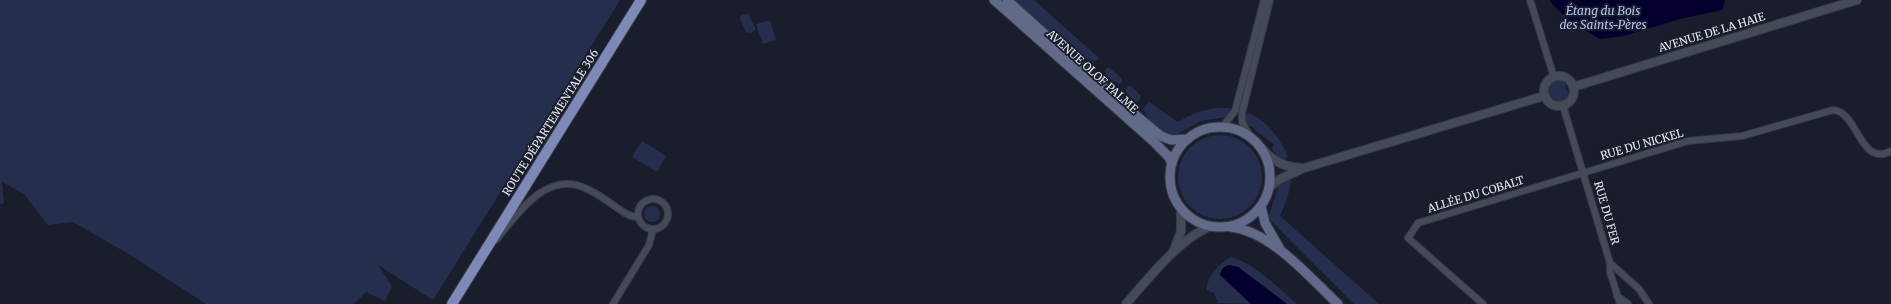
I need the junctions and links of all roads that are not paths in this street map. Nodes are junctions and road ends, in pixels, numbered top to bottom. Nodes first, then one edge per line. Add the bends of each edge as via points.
1 (641, 0) edge
2 (994, 0) edge
3 (1007, 0) edge
4 (1264, 0) edge
5 (1270, 0) edge
6 (1530, 0) edge
7 (1857, 0) edge
8 (1554, 77) junction
9 (1573, 87) junction
10 (1544, 96) junction
11 (1563, 106) junction
12 (1223, 126) junction
13 (1250, 136) junction
14 (1188, 138) junction
15 (1262, 148) junction
16 (1890, 152) edge
17 (1172, 164) junction
18 (1304, 168) junction
19 (1584, 172) junction
20 (1270, 186) junction
21 (1261, 206) junction
22 (1181, 208) junction
23 (638, 217) junction
24 (1211, 226) junction
25 (1229, 227) junction
26 (653, 229) junction
27 (1282, 252) junction
28 (1171, 254) junction
29 (481, 258) junction
30 (1610, 263) junction
31 (1617, 296) junction
32 (452, 304) edge
33 (613, 304) edge
34 (1126, 304) edge
35 (1338, 304) edge
36 (1483, 304) edge
37 (1620, 304) edge
38 (1628, 304) edge
39 (1648, 304) edge

1 - 29 main road, ROUTE DÉPARTEMENTALE 306
2 - 17 main road, AVENUE OLOF PALME via 1154,142
3 - 14 main road, AVENUE OLOF PALME via 1161,136 1171,140
4 - 12 street via 1235,111
5 - 13 street via 1242,113 1242,122
6 - 8 street
7 - 9 street, AVENUE DE LA HAIE
8 - 9 street via 1566,78
8 - 10 street via 1545,84
9 - 11 street via 1572,98
10 - 11 street via 1551,105
10 - 18 street
11 - 19 street, RUE DU FER
12 - 13 main road via 1237,129
12 - 14 main road via 1208,128
13 - 15 main road
14 - 17 main road via 1178,150
15 - 18 street via 1282,165
15 - 20 main road via 1270,167
16 - 19 street, RUE DU NICKEL via 1873,152 1867,148 1840,110 1823,112 1742,136 1688,141
17 - 22 main road via 1171,187
18 - 20 street
19 - 30 street, RUE DU FER
19 - 36 street, ALLÉE DU COBALT via 1418,223 1408,238
20 - 21 main road
21 - 25 main road via 1247,220
21 - 27 main road via 1265,223
22 - 24 main road via 1194,220
22 - 28 street via 1181,231
23 - 26 street via 641,223
23 - 26 street via 638,210 646,200 659,200 664,204 668,210 668,217 665,223
23 - 29 street via 624,212 587,188 565,184 546,188 528,202
24 - 25 main road
24 - 28 street
25 - 27 main road via 1254,232
26 - 33 street via 649,246
27 - 35 main road
28 - 34 street
29 - 32 main road, ROUTE DÉPARTEMENTALE 306
30 - 31 street, RUE DU FER
30 - 39 street via 1639,289
31 - 37 street, RUE DU FER
31 - 38 street

